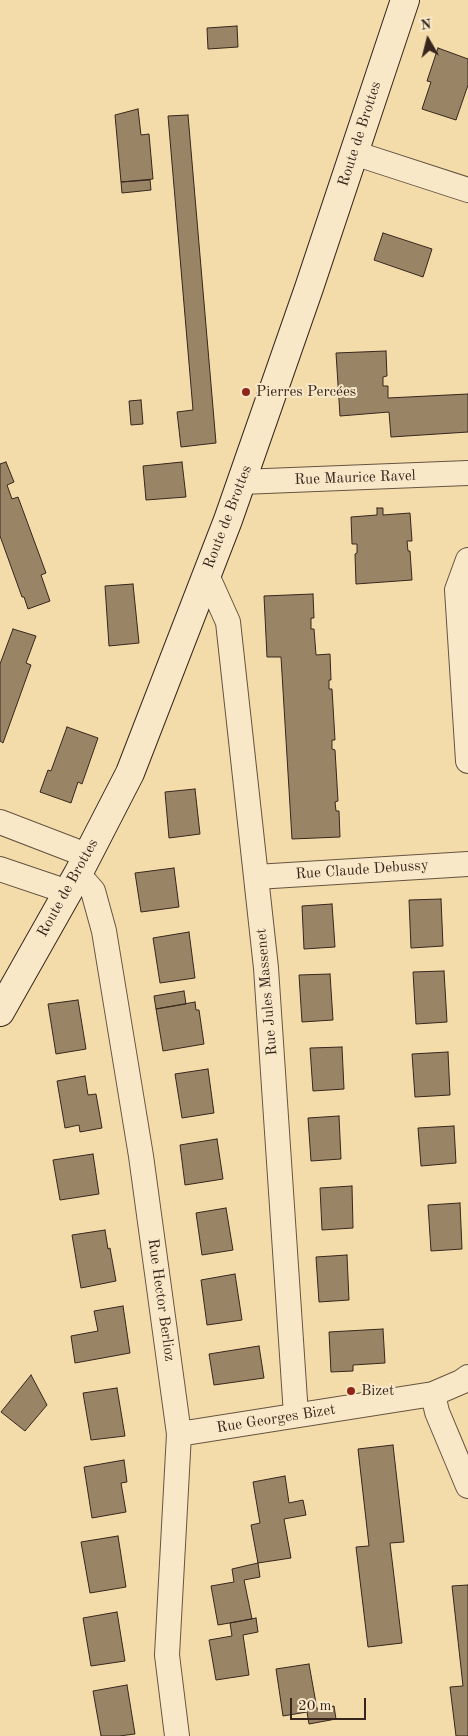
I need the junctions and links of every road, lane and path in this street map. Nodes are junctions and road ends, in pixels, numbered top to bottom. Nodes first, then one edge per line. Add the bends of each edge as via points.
1 (405, 0) edge
2 (354, 153) junction
3 (468, 190) edge
4 (468, 473) edge
5 (241, 482) junction
6 (468, 560) edge
7 (206, 573) junction
8 (468, 761) edge
9 (0, 822) edge
10 (468, 864) edge
11 (0, 869) edge
12 (77, 874) junction
13 (256, 877) junction
14 (0, 1012) edge
15 (468, 1377) edge
16 (433, 1394) junction
17 (296, 1415) junction
18 (179, 1434) junction
19 (468, 1486) edge
20 (176, 1736) edge

1 - 2 street, Route de Brottes
2 - 3 street
2 - 5 street, Route de Brottes
4 - 5 street, Rue Maurice Ravel
5 - 7 street, Route de Brottes
6 - 8 street via 457,590
7 - 12 street, Route de Brottes via 130,773
7 - 13 street, Rue Jules Massenet via 228,622
9 - 12 street
10 - 13 street, Rue Claude Debussy
11 - 12 street
12 - 14 street, Route de Brottes
12 - 18 street, Rue Hector Berlioz via 93,891 104,931 141,1156
13 - 17 street, Rue Jules Massenet via 267,978
15 - 16 street, Rue Georges Bizet
16 - 17 street, Rue Georges Bizet
16 - 19 street via 437,1412
17 - 18 street, Rue Georges Bizet
18 - 20 street, Rue Hector Berlioz via 168,1655

